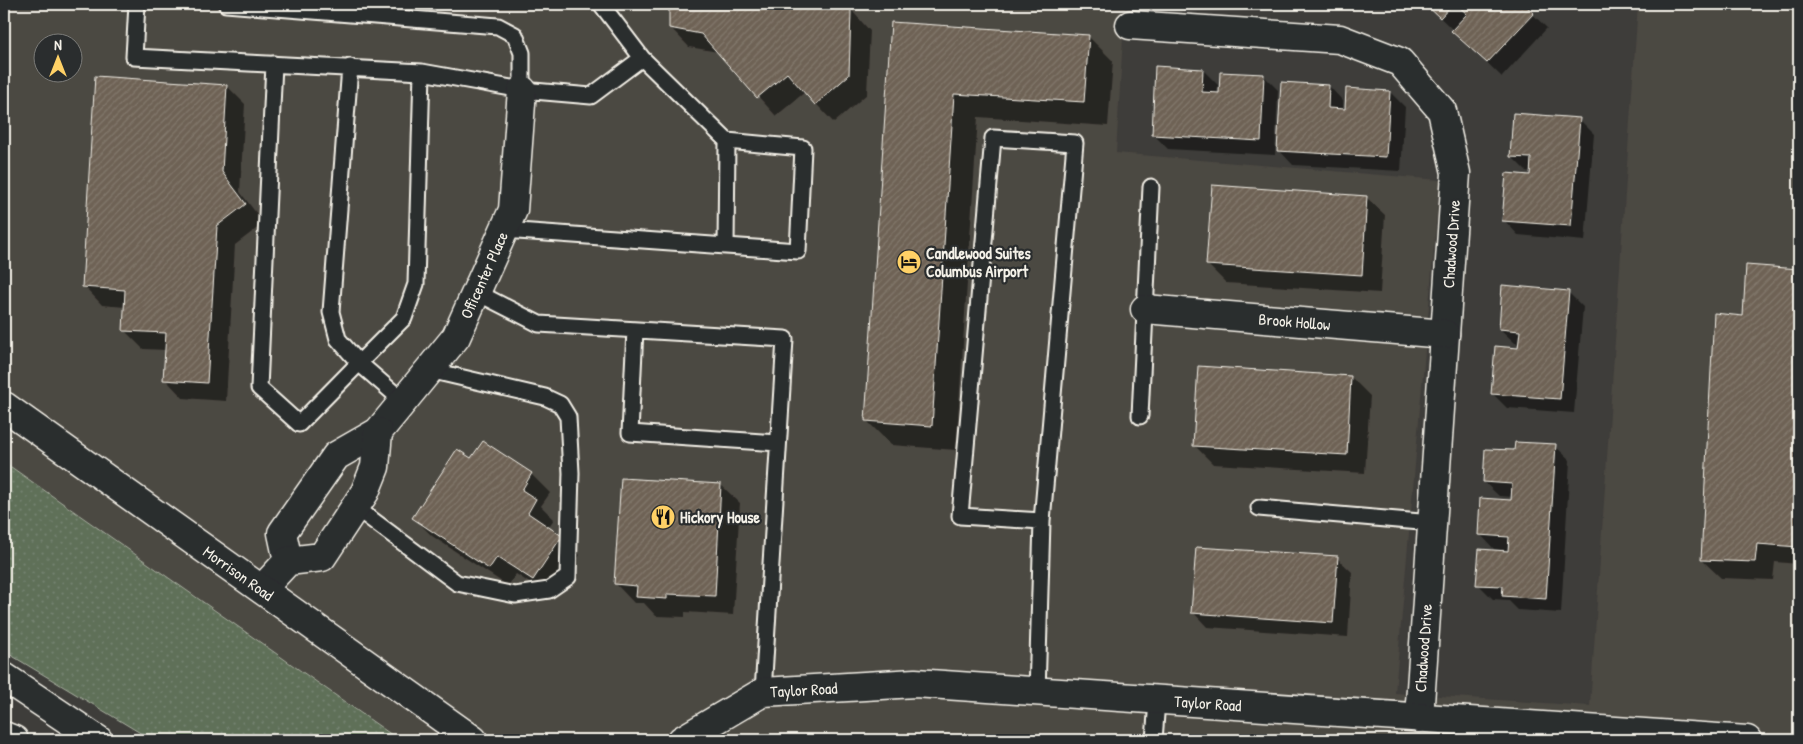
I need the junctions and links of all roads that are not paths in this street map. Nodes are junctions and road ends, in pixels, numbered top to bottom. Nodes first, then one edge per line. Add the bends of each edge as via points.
1 (137, 4) edge
2 (226, 4) edge
3 (601, 4) edge
4 (349, 8) edge
5 (1130, 25) dead end
6 (642, 58) junction
7 (274, 64) junction
8 (350, 68) junction
9 (422, 72) junction
10 (522, 90) junction
11 (728, 141) junction
12 (1151, 187) dead end
13 (504, 230) junction
14 (726, 246) junction
15 (476, 292) junction
16 (1145, 309) junction
17 (635, 330) junction
18 (1445, 334) junction
19 (359, 363) junction
20 (430, 370) junction
21 (404, 402) junction
22 (4, 406) edge
23 (1140, 416) dead end
24 (378, 432) junction
25 (778, 443) junction
26 (355, 506) junction
27 (1259, 508) dead end
28 (1042, 521) junction
29 (1432, 523) junction
30 (288, 561) junction
31 (262, 590) junction
32 (4, 677) edge
33 (763, 692) junction
34 (1037, 693) junction
35 (1157, 701) junction
36 (1419, 718) junction
37 (1535, 733) edge
38 (4, 736) edge
39 (14, 740) edge
40 (98, 740) edge
41 (473, 740) edge
42 (682, 740) edge
43 (1154, 740) edge
44 (1747, 740) edge

1 - 7 lane via 134,57
2 - 4 lane
3 - 6 lane
4 - 10 lane via 498,26 514,35 522,53
5 - 18 main road, Chadwood Drive via 1340,39 1400,62 1442,111 1456,174
6 - 10 lane via 591,96
6 - 11 lane
7 - 8 lane
7 - 19 lane via 259,388 299,424
8 - 9 lane
8 - 19 lane via 331,312 338,339
9 - 10 lane
9 - 19 lane via 416,284 404,318
10 - 13 main road, Officenter Place via 513,210
11 - 14 lane
11 - 14 lane via 803,148 798,251
12 - 16 lane
13 - 14 lane
13 - 15 main road, Officenter Place
15 - 17 lane via 539,324
15 - 20 main road, Officenter Place via 456,337
16 - 18 main road, Brook Hollow
16 - 23 lane
17 - 25 lane via 630,433
17 - 25 lane via 785,339
18 - 29 main road, Chadwood Drive
19 - 21 lane
20 - 21 main road, Officenter Place
20 - 26 lane via 545,397 560,404 568,417 571,473 568,577 549,590 515,595 458,583
21 - 24 main road, Officenter Place
22 - 31 main road, Morrison Road
24 - 26 main road via 375,467 365,492
24 - 30 main road, Officenter Place via 336,456 282,533
25 - 33 lane
26 - 30 main road via 322,557
27 - 29 lane
28 - 28 lane via 1075,143 993,138 960,516
28 - 34 lane
29 - 36 main road, Chadwood Drive
30 - 31 main road
31 - 41 main road, Morrison Road
32 - 40 main road
33 - 34 main road, Taylor Road via 914,683
33 - 42 main road, Taylor Road
34 - 35 main road, Taylor Road
35 - 36 main road, Taylor Road
35 - 43 lane
36 - 37 main road, Taylor Road
37 - 44 main road, Taylor Road
38 - 39 main road

